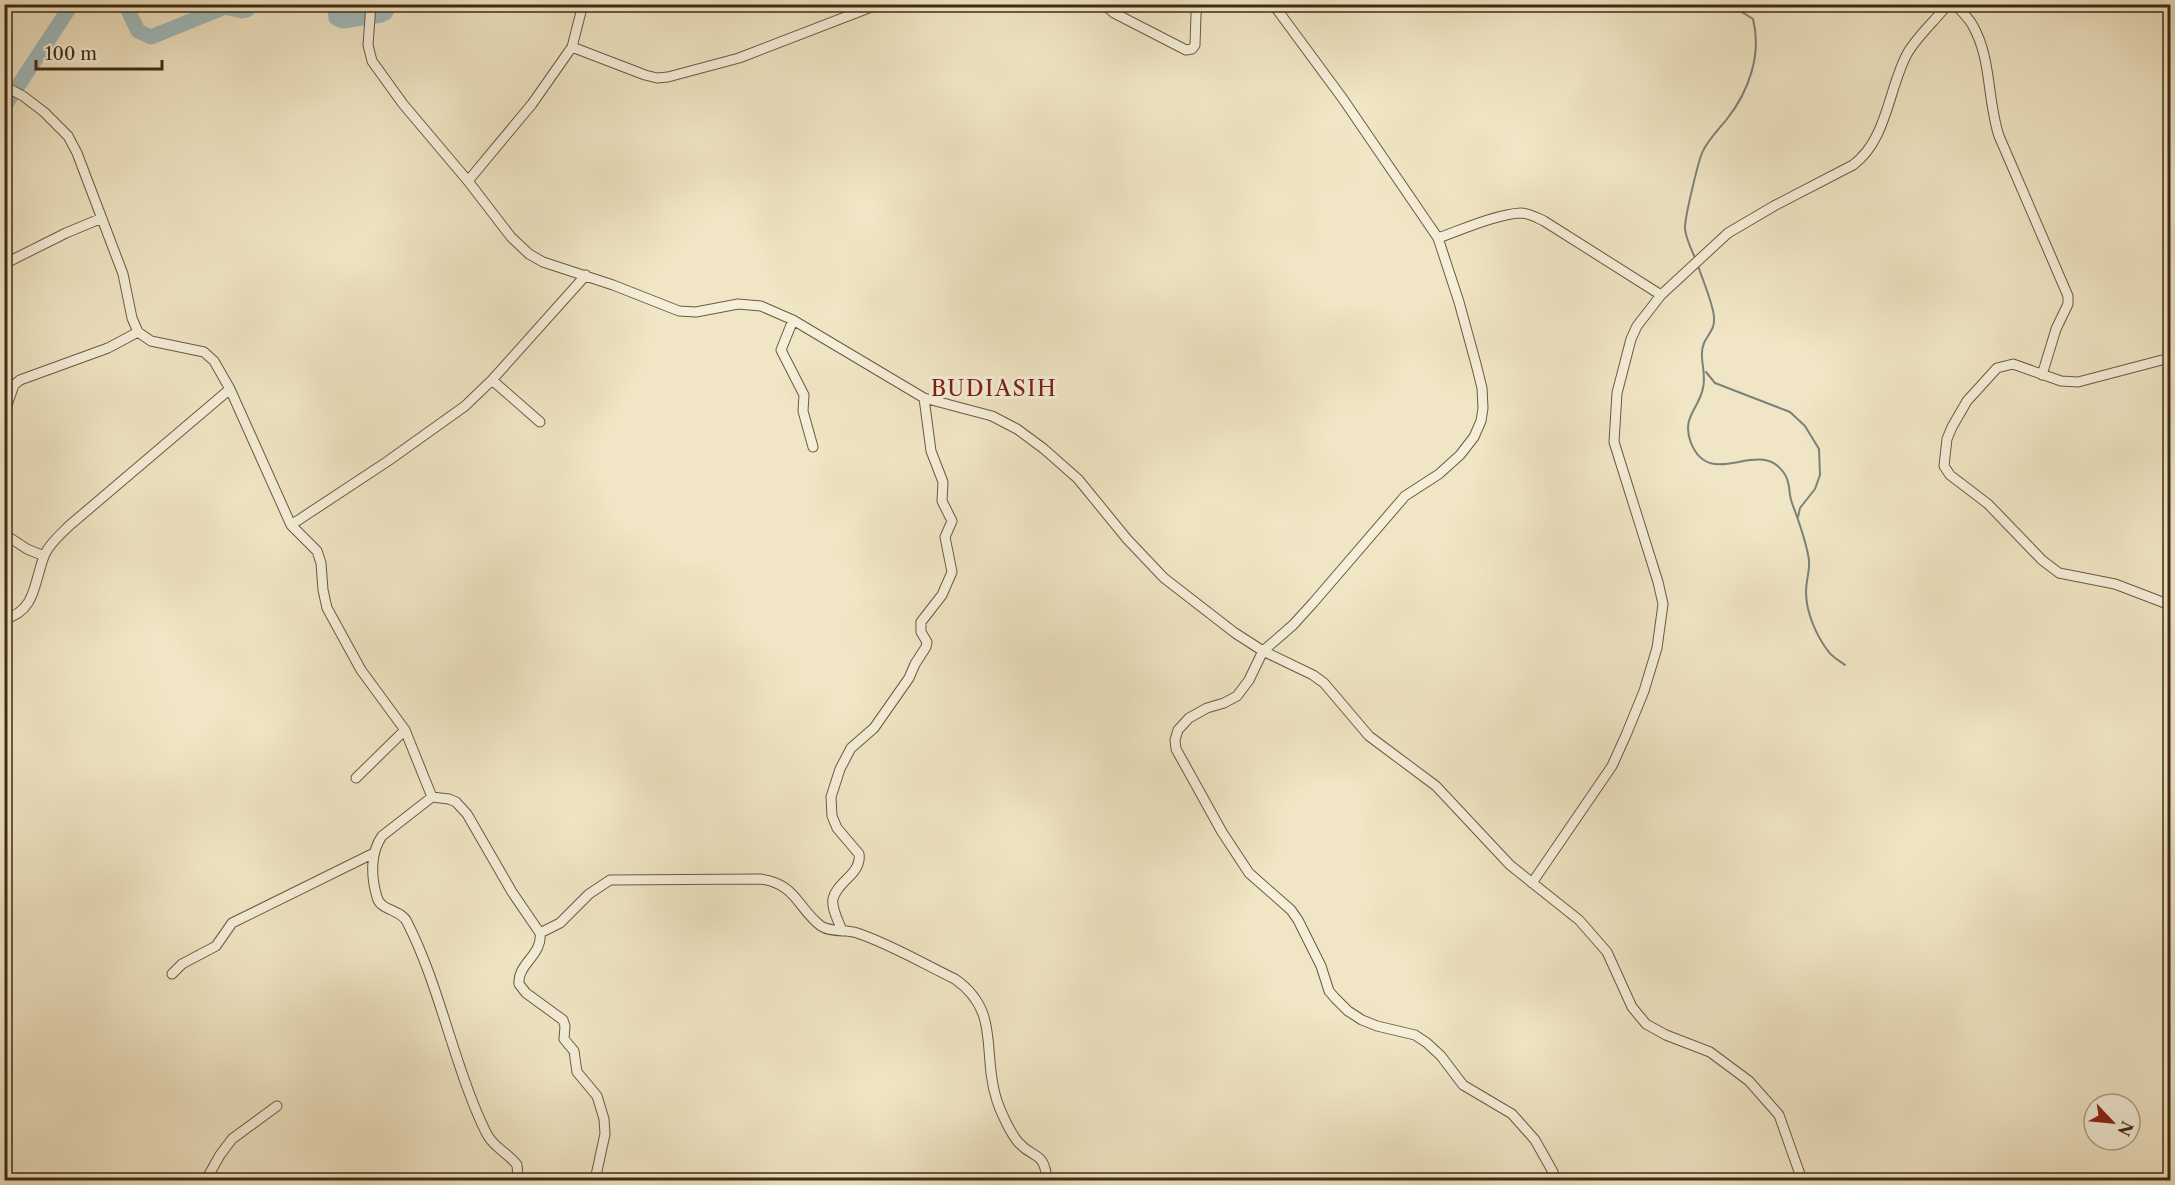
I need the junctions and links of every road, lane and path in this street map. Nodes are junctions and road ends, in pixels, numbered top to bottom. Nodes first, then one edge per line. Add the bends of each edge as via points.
1 (583, 4) edge
2 (879, 4) edge
3 (1103, 4) edge
4 (1199, 4) edge
5 (1273, 4) edge
6 (1948, 4) edge
7 (1955, 4) edge
8 (371, 7) edge
9 (572, 48) junction
10 (7, 87) edge
11 (468, 181) junction
12 (102, 218) junction
13 (1438, 238) junction
14 (4, 264) edge
15 (586, 275) junction
16 (1661, 295) junction
17 (793, 320) junction
18 (138, 332) junction
19 (2170, 360) edge
20 (2042, 375) junction
21 (492, 380) junction
22 (230, 389) junction
23 (924, 398) junction
24 (4, 414) edge
25 (540, 422) dead end
26 (813, 447) dead end
27 (291, 525) junction
28 (4, 534) edge
29 (44, 556) junction
30 (2170, 605) edge
31 (4, 618) edge
32 (1263, 651) junction
33 (405, 730) junction
34 (356, 778) dead end
35 (432, 796) junction
36 (374, 853) junction
37 (1532, 883) junction
38 (842, 931) junction
39 (540, 933) junction
40 (172, 974) dead end
41 (277, 1106) dead end
42 (206, 1180) edge
43 (518, 1180) edge
44 (595, 1180) edge
45 (1047, 1180) edge
46 (1555, 1180) edge
47 (1802, 1180) edge

1 - 9 street
2 - 9 street via 739,58 668,77 645,75
3 - 4 street via 1185,50 1195,45
5 - 13 street
6 - 16 street via 1907,55 1882,123 1863,157 1728,233
7 - 20 street via 1973,26 1980,43 1999,136 2068,296
8 - 11 street via 369,53 377,70
9 - 11 street
10 - 12 street via 44,112 68,136
11 - 15 street via 529,254
12 - 14 street via 64,228
12 - 18 street via 123,273
13 - 16 street via 1504,216 1531,215
13 - 32 street via 1482,388 1481,421 1460,455 1405,496 1293,625
15 - 17 street via 679,311 750,304
15 - 21 street
16 - 37 street via 1637,326 1627,349 1614,424 1619,461 1663,604 1657,648 1644,692 1612,765
17 - 23 street
17 - 26 street via 781,350 804,395 802,411
18 - 22 street via 151,341 209,356
18 - 24 street via 108,348 20,380 14,385
19 - 20 street via 2078,382
20 - 30 street via 2013,364 1997,368 1987,377 1952,427 1944,455 1946,470 1988,504 2037,556 2059,573 2115,584
21 - 25 street
21 - 27 street via 431,432
22 - 27 street
22 - 29 street via 70,525
23 - 32 street via 1004,421 1044,449 1078,479 1164,578
23 - 38 street via 931,451 943,482 942,501 952,521 945,537 952,572 942,595 921,622 926,647 874,728 851,748 831,797 837,828 860,860 834,896
27 - 33 street via 317,551 324,599 332,618 361,670
28 - 29 street
29 - 31 street via 27,606
32 - 37 street via 1324,683 1360,728 1436,786 1496,852
32 - 46 street via 1237,696 1207,708 1178,730 1176,749 1249,873 1298,920 1335,998 1362,1020 1414,1035 1427,1043 1463,1085 1512,1114 1535,1140
33 - 34 street
33 - 35 street
35 - 36 street via 382,836
35 - 39 street via 456,802 467,814
36 - 40 street via 235,921 216,946 182,964
36 - 43 street via 378,901 402,915 408,924 472,1101 488,1136 517,1165
37 - 47 street via 1595,937 1607,952 1632,1007 1646,1024 1710,1052 1749,1080 1779,1115
38 - 39 street via 821,926 789,891 771,880 620,879 601,885 560,923
38 - 45 street via 860,934 955,979 975,996 986,1018 991,1081 998,1104 1018,1142 1042,1160
39 - 44 street via 539,948 520,974 519,984 563,1020 564,1039 574,1051 577,1072 600,1103 604,1134
41 - 42 street via 232,1139

